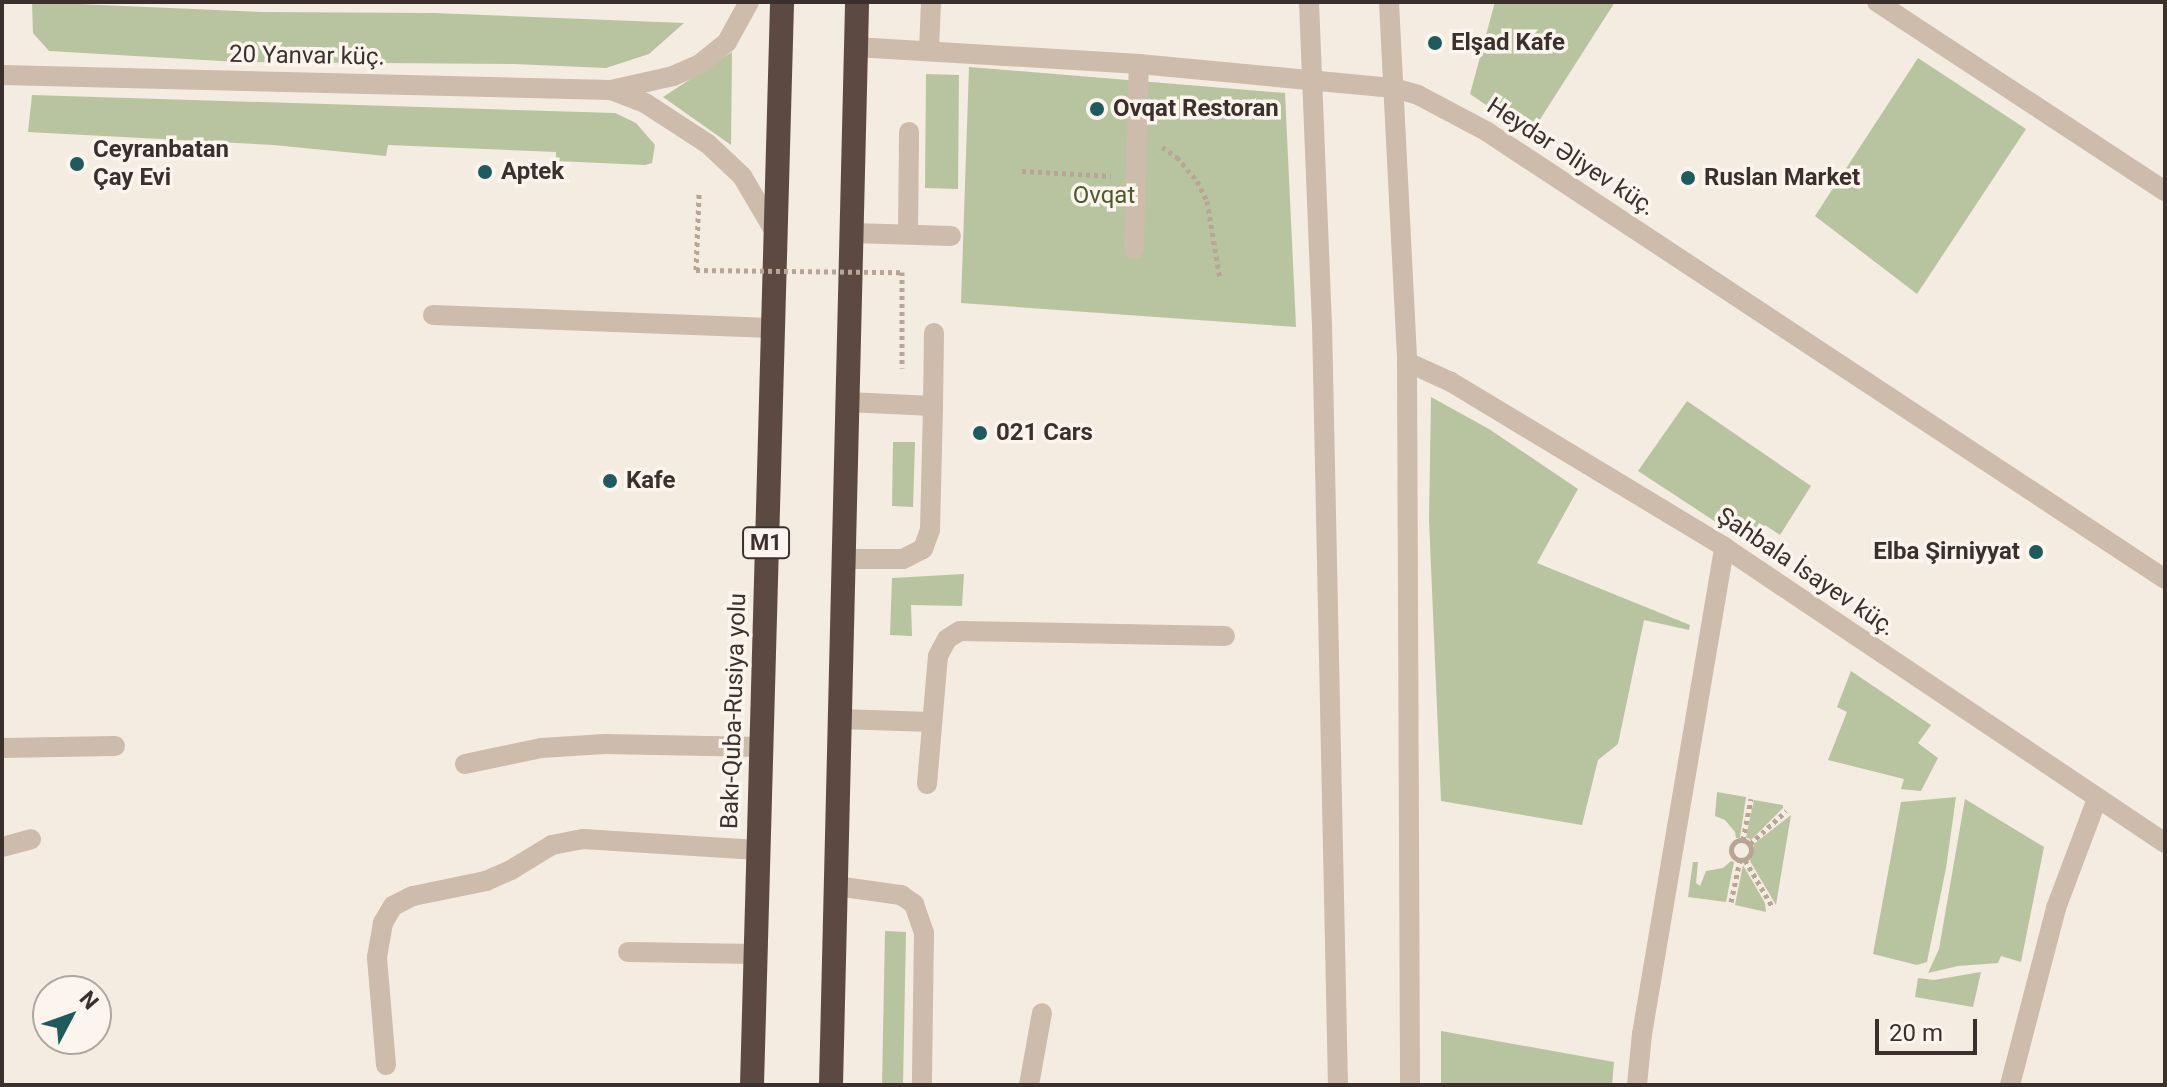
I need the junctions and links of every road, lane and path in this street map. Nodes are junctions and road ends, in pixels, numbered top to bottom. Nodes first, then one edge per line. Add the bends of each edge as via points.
1 (749, 2) edge
2 (782, 2) edge
3 (857, 2) edge
4 (931, 2) edge
5 (1309, 2) edge
6 (1389, 2) edge
7 (1877, 2) edge
8 (855, 47) junction
9 (929, 50) junction
10 (1139, 64) junction
11 (2, 75) edge
12 (1311, 79) junction
13 (1394, 88) junction
14 (611, 90) junction
15 (909, 132) dead end
16 (1137, 141) junction
17 (1022, 171) dead end
18 (1136, 177) junction
19 (2165, 191) edge
20 (699, 194) dead end
21 (776, 233) junction
22 (852, 233) junction
23 (908, 234) junction
24 (951, 236) dead end
25 (1134, 249) dead end
26 (1220, 279) dead end
27 (433, 315) dead end
28 (773, 328) junction
29 (934, 333) dead end
30 (1407, 362) junction
31 (902, 368) dead end
32 (847, 402) junction
33 (933, 406) junction
34 (1724, 547) junction
35 (844, 559) junction
36 (2165, 579) edge
37 (1225, 636) dead end
38 (840, 719) junction
39 (931, 722) junction
40 (115, 746) dead end
41 (760, 747) junction
42 (2, 748) edge
43 (465, 764) dead end
44 (927, 784) dead end
45 (1751, 799) dead end
46 (2097, 799) junction
47 (1786, 811) dead end
48 (31, 839) dead end
49 (1743, 840) junction
50 (2165, 843) edge
51 (1750, 844) junction
52 (2, 847) edge
53 (758, 850) junction
54 (1743, 860) junction
55 (836, 886) junction
56 (1731, 902) dead end
57 (1773, 908) dead end
58 (628, 952) dead end
59 (755, 954) junction
60 (1042, 1013) dead end
61 (386, 1065) dead end
62 (752, 1085) edge
63 (831, 1085) edge
64 (922, 1085) edge
65 (1029, 1085) edge
66 (1338, 1085) edge
67 (1410, 1085) edge
68 (1637, 1085) edge
69 (2010, 1085) edge

1 - 14 street via 727,42 700,64
2 - 21 highway, Bakı-Quba-Rusiya yolu / M1
3 - 8 highway
4 - 9 street
5 - 12 street
6 - 13 street
7 - 19 street
8 - 9 street, Heydər Əliyev küç.
8 - 22 highway
9 - 10 street, Heydər Əliyev küç.
10 - 12 street, Heydər Əliyev küç.
10 - 16 street
11 - 14 street, 20 Yanvar küç.
12 - 13 street, Heydər Əliyev küç.
12 - 66 street via 1322,323
13 - 30 street
13 - 36 street, Heydər Əliyev küç. via 1486,131
14 - 21 street via 645,103 708,144 742,176
15 - 23 street
16 - 18 street
16 - 26 path via 1158,145 1177,157 1197,181 1207,201
17 - 18 path
18 - 25 street
20 - 31 path, bridge via 696,270 902,272
21 - 28 highway, Bakı-Quba-Rusiya yolu / M1
22 - 23 street
22 - 32 highway
23 - 24 street
27 - 28 street
28 - 41 highway, Bakı-Quba-Rusiya yolu / M1
29 - 33 street
30 - 34 street, Şahbala İsayev küç. via 1451,382
30 - 67 street
32 - 33 street
32 - 35 highway
33 - 35 street via 930,530 923,549 903,559
34 - 46 street, Şahbala İsayev küç.
34 - 68 street
35 - 38 highway
37 - 39 street via 960,631 947,639 938,656
38 - 39 street
38 - 55 highway
39 - 44 street
40 - 42 street
41 - 43 street via 605,744 541,748
41 - 53 highway, Bakı-Quba-Rusiya yolu / M1
45 - 49 path
46 - 50 street, Şahbala İsayev küç.
46 - 69 street via 2056,908
47 - 51 path
48 - 52 street
49 - 51 path
49 - 54 path via 1731,848 1734,857
51 - 54 path via 1751,854
53 - 59 highway, Bakı-Quba-Rusiya yolu / M1
53 - 61 street via 583,839 552,845 486,881 413,896 393,906 383,923 377,957
54 - 56 path
54 - 57 path
55 - 63 highway
55 - 64 street via 901,895 914,904 924,933
58 - 59 street
59 - 62 highway, Bakı-Quba-Rusiya yolu / M1
60 - 65 street

